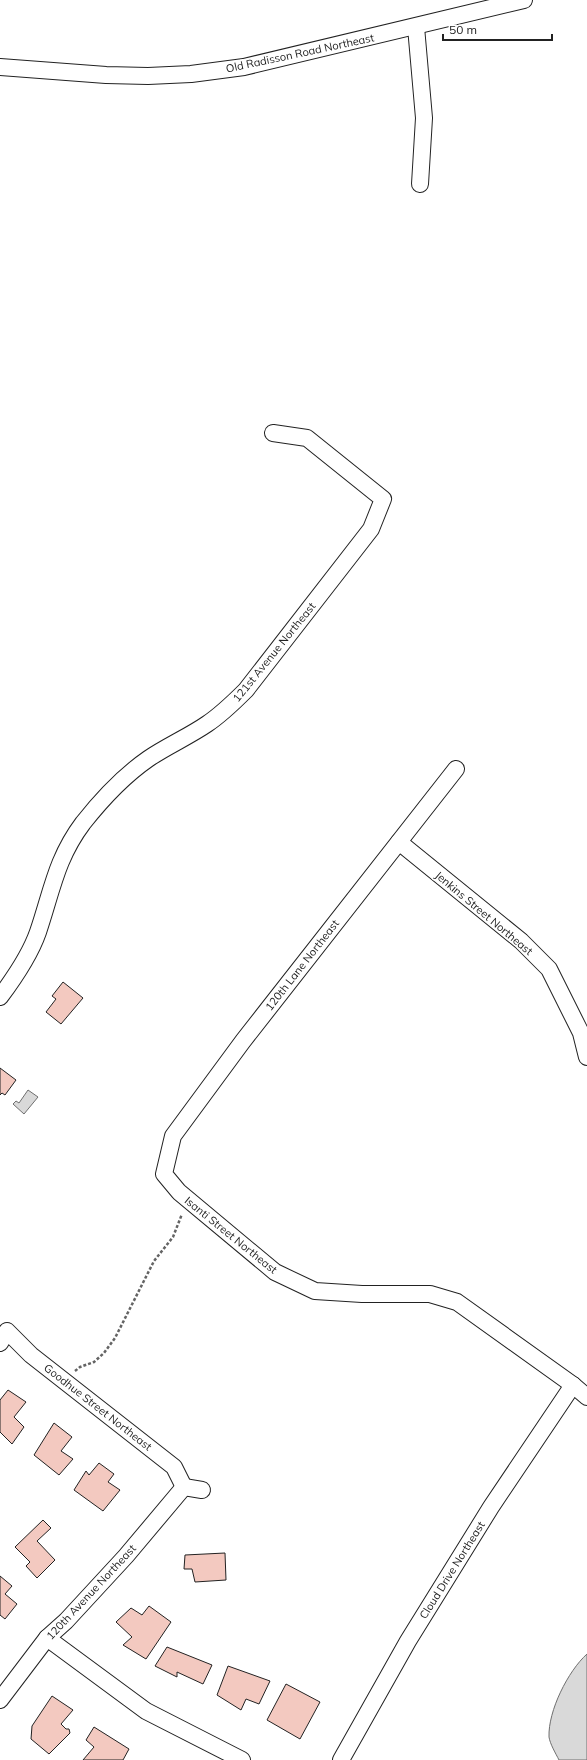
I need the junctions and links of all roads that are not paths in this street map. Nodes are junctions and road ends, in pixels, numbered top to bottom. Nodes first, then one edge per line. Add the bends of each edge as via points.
1 (524, 0) edge
2 (416, 27) junction
3 (0, 67) edge
4 (420, 184) dead end
5 (273, 433) dead end
6 (456, 769) dead end
7 (399, 842) junction
8 (0, 997) edge
9 (587, 1057) edge
10 (165, 1171) joint
11 (3, 1337) edge
12 (573, 1385) junction
13 (587, 1397) edge
14 (184, 1487) junction
15 (202, 1490) dead end
16 (47, 1638) junction
17 (0, 1700) edge
18 (242, 1760) edge
19 (341, 1760) edge

1 - 2 street, Old Radisson Road Northeast
2 - 3 street, Old Radisson Road Northeast via 244,67 191,74 106,76
2 - 4 street via 424,118
5 - 8 street, 121st Avenue Northeast via 307,438 383,499 371,529 246,690 228,708 206,724 148,759 125,777 103,798 82,824 56,871 38,933
6 - 7 street, 120th Lane Northeast
7 - 9 street, Jenkins Street Northeast via 521,941 549,969 581,1033
7 - 10 street, 120th Lane Northeast via 243,1041 173,1136
10 - 12 street, Isanti Street Northeast via 164,1174 179,1192 276,1272 315,1291 430,1294 457,1302
11 - 14 street, Goodhue Street Northeast via 31,1355 174,1467
12 - 13 street, Isanti Street Northeast
12 - 19 street, Cloud Drive Northeast via 491,1507 408,1640
14 - 15 street
14 - 16 street, 120th Avenue Northeast via 126,1556
16 - 17 street, 120th Avenue Northeast
16 - 18 street via 146,1711

